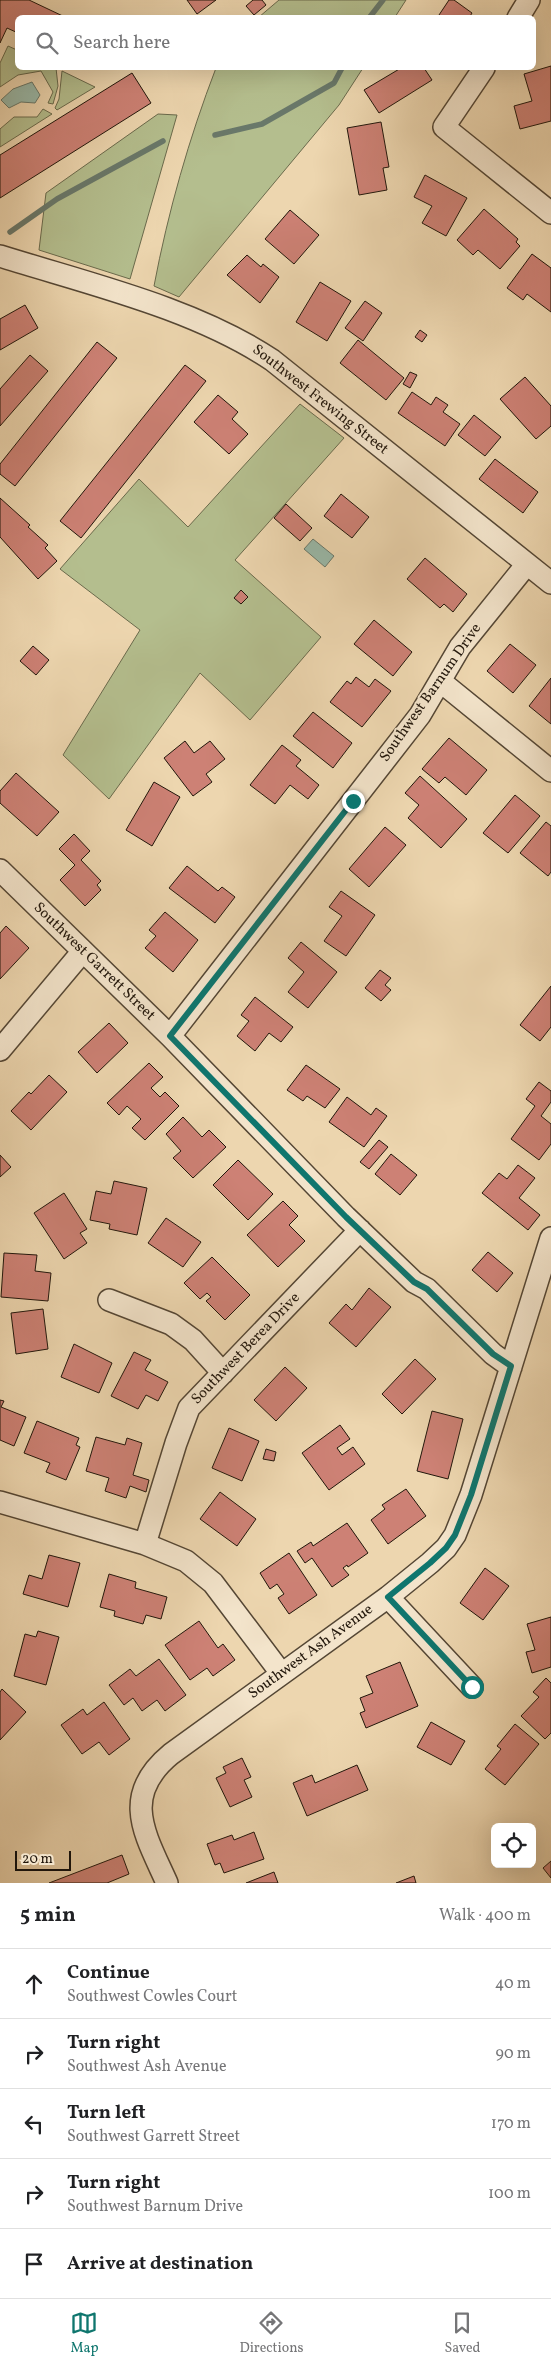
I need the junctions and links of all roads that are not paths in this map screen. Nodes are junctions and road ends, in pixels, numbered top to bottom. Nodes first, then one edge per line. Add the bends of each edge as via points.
1 (530, 0) edge
2 (520, 15) edge
3 (483, 70) edge
4 (551, 213) edge
5 (0, 256) edge
6 (527, 564) junction
7 (551, 583) edge
8 (440, 680) junction
9 (551, 771) edge
10 (0, 870) edge
11 (83, 951) junction
12 (170, 1036) junction
13 (0, 1050) edge
14 (360, 1230) junction
15 (551, 1238) edge
16 (109, 1300) dead end
17 (511, 1366) junction
18 (223, 1373) junction
19 (1, 1505) edge
20 (145, 1544) junction
21 (388, 1597) junction
22 (281, 1673) junction
23 (472, 1687) dead end
24 (167, 1883) edge

1 - 2 street
3 - 4 street via 444,127
5 - 6 street, Southwest Frewing Street via 141,301 242,341 279,365
6 - 7 street, Southwest Frewing Street
6 - 8 street, Southwest Barnum Drive via 460,647
8 - 9 street
8 - 12 street, Southwest Barnum Drive via 420,715
10 - 11 street, Southwest Garrett Street
11 - 12 street, Southwest Garrett Street
11 - 13 street
12 - 14 street, Southwest Garrett Street
14 - 17 street, Southwest Garrett Street via 414,1282 427,1289 493,1354
14 - 18 street, Southwest Berea Drive
15 - 17 street, Southwest Ash Avenue
16 - 18 street via 171,1324 193,1340
17 - 21 street, Southwest Ash Avenue via 471,1495 455,1535 430,1563
18 - 20 street, Southwest Berea Drive via 189,1408
19 - 20 street
20 - 22 street via 186,1561 213,1583
21 - 22 street, Southwest Ash Avenue
21 - 23 street
22 - 24 street, Southwest Ash Avenue via 161,1761 145,1785 140,1810 143,1831

